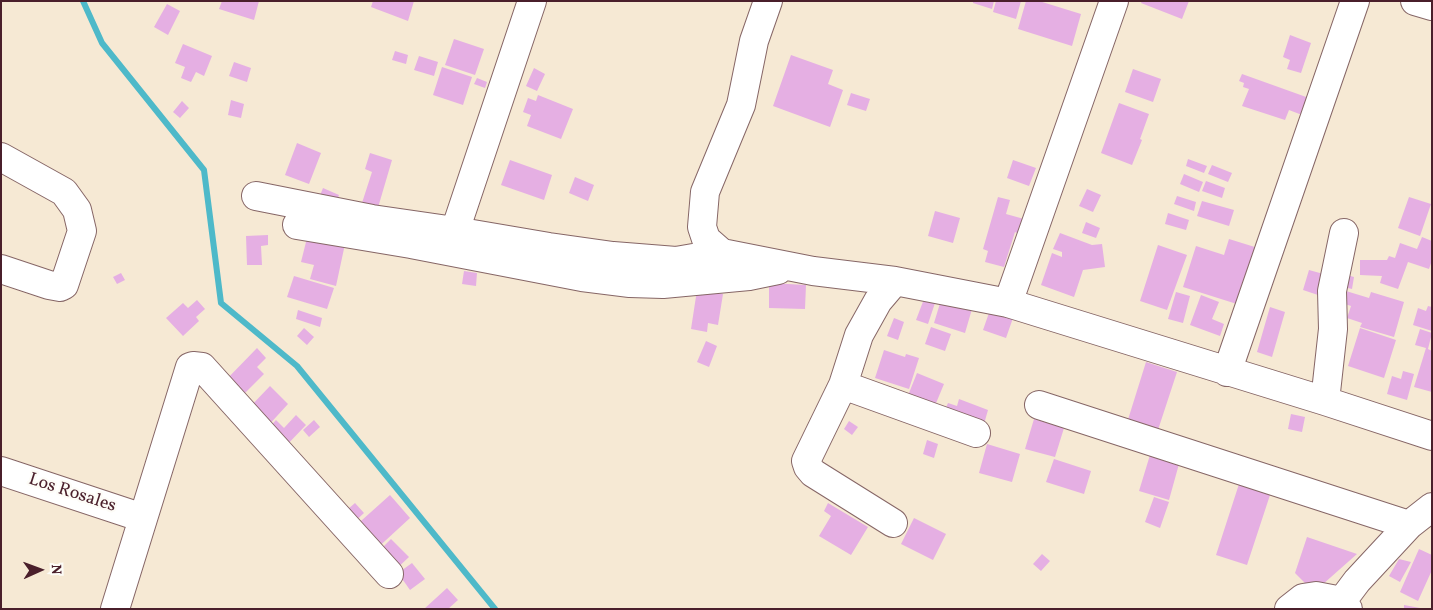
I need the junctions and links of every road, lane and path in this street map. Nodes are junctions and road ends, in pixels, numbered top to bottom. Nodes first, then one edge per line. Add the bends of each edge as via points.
1 (532, 1) edge
2 (768, 1) edge
3 (1114, 1) edge
4 (1356, 1) edge
5 (1415, 1) edge
6 (1432, 6) edge
7 (1, 157) edge
8 (256, 196) dead end
9 (296, 225) dead end
10 (455, 231) junction
11 (1344, 233) dead end
12 (722, 253) junction
13 (792, 267) junction
14 (1, 269) edge
15 (895, 281) junction
16 (1008, 303) junction
17 (1227, 372) junction
18 (843, 385) junction
19 (1325, 401) junction
20 (1039, 405) dead end
21 (976, 433) dead end
22 (1432, 436) edge
23 (1, 471) edge
24 (1432, 507) edge
25 (143, 518) junction
26 (893, 523) dead end
27 (1409, 524) junction
28 (388, 574) dead end
29 (1344, 606) edge
30 (115, 609) edge
31 (1289, 609) edge

1 - 10 street
2 - 12 street via 754,41 741,105 705,192 702,227 706,239
3 - 16 street
4 - 17 street
5 - 6 street
7 - 14 street via 64,192 77,210 82,231 64,285 55,287
8 - 10 street via 372,219
9 - 13 street via 630,283 662,284 730,278
10 - 12 street via 613,256 676,260
11 - 19 street via 1332,291 1333,329
12 - 13 street
13 - 15 street
15 - 16 street
15 - 18 street via 878,301 859,334
16 - 17 street
17 - 19 street
18 - 21 street
18 - 26 street via 806,461 808,467
19 - 22 street
20 - 27 street
23 - 25 street, Los Rosales
24 - 27 street
25 - 28 street via 190,367 200,366
25 - 30 street
27 - 29 street via 1356,580
29 - 31 street via 1316,596 1303,598

